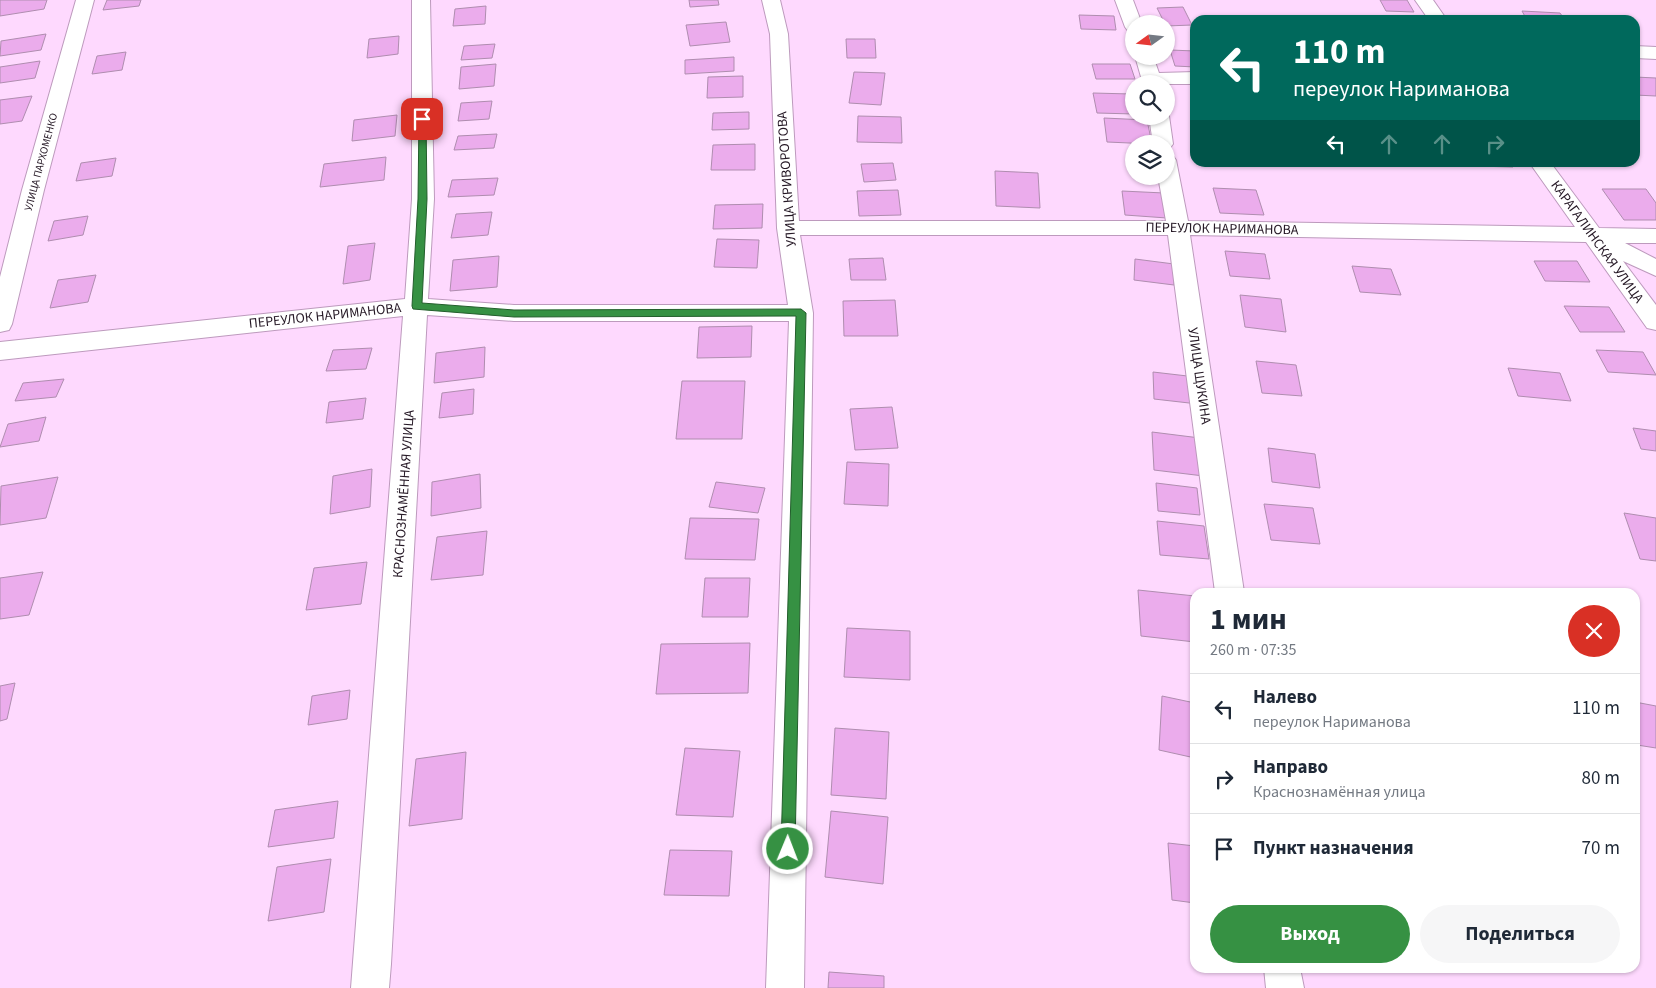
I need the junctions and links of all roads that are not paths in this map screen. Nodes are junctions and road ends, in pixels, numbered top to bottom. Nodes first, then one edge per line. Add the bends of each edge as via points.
1 (85, 0) edge
2 (421, 0) edge
3 (770, 0) edge
4 (1124, 0) edge
5 (1424, 0) edge
6 (1129, 15) edge
7 (1434, 15) edge
8 (1640, 52) edge
9 (1656, 53) edge
10 (1190, 78) edge
11 (1175, 79) edge
12 (1543, 167) edge
13 (1170, 185) edge
14 (788, 228) junction
15 (1178, 228) junction
16 (1591, 234) junction
17 (1656, 236) edge
18 (1656, 268) edge
19 (417, 306) junction
20 (801, 313) junction
21 (1656, 322) edge
22 (0, 324) edge
23 (0, 351) edge
24 (1228, 588) edge
25 (1283, 973) edge
26 (370, 988) edge
27 (785, 988) edge
28 (1285, 988) edge

1 - 22 street, УЛИЦА ПАРХОМЕНКО
2 - 19 street, КРАСНОЗНАМЁННАЯ УЛИЦА via 423,199
3 - 14 street, УЛИЦА КРИВОРОТОВА via 779,34
4 - 6 street
5 - 7 street
8 - 9 street
10 - 11 street
12 - 16 street, КАРАГАЛИНСКАЯ УЛИЦА
13 - 15 street, УЛИЦА ЩУКИНА
14 - 15 street, ПЕРЕУЛОК НАРИМАНОВА
14 - 20 street, УЛИЦА КРИВОРОТОВА
15 - 16 street, ПЕРЕУЛОК НАРИМАНОВА
15 - 24 street, УЛИЦА ЩУКИНА
16 - 17 street, ПЕРЕУЛОК НАРИМАНОВА
16 - 18 street
16 - 21 street, КАРАГАЛИНСКАЯ УЛИЦА
19 - 20 street, ПЕРЕУЛОК НАРИМАНОВА via 514,313
19 - 23 street, ПЕРЕУЛОК НАРИМАНОВА
19 - 26 street, КРАСНОЗНАМЁННАЯ УЛИЦА
20 - 27 street, УЛИЦА КРИВОРОТОВА
25 - 28 street

